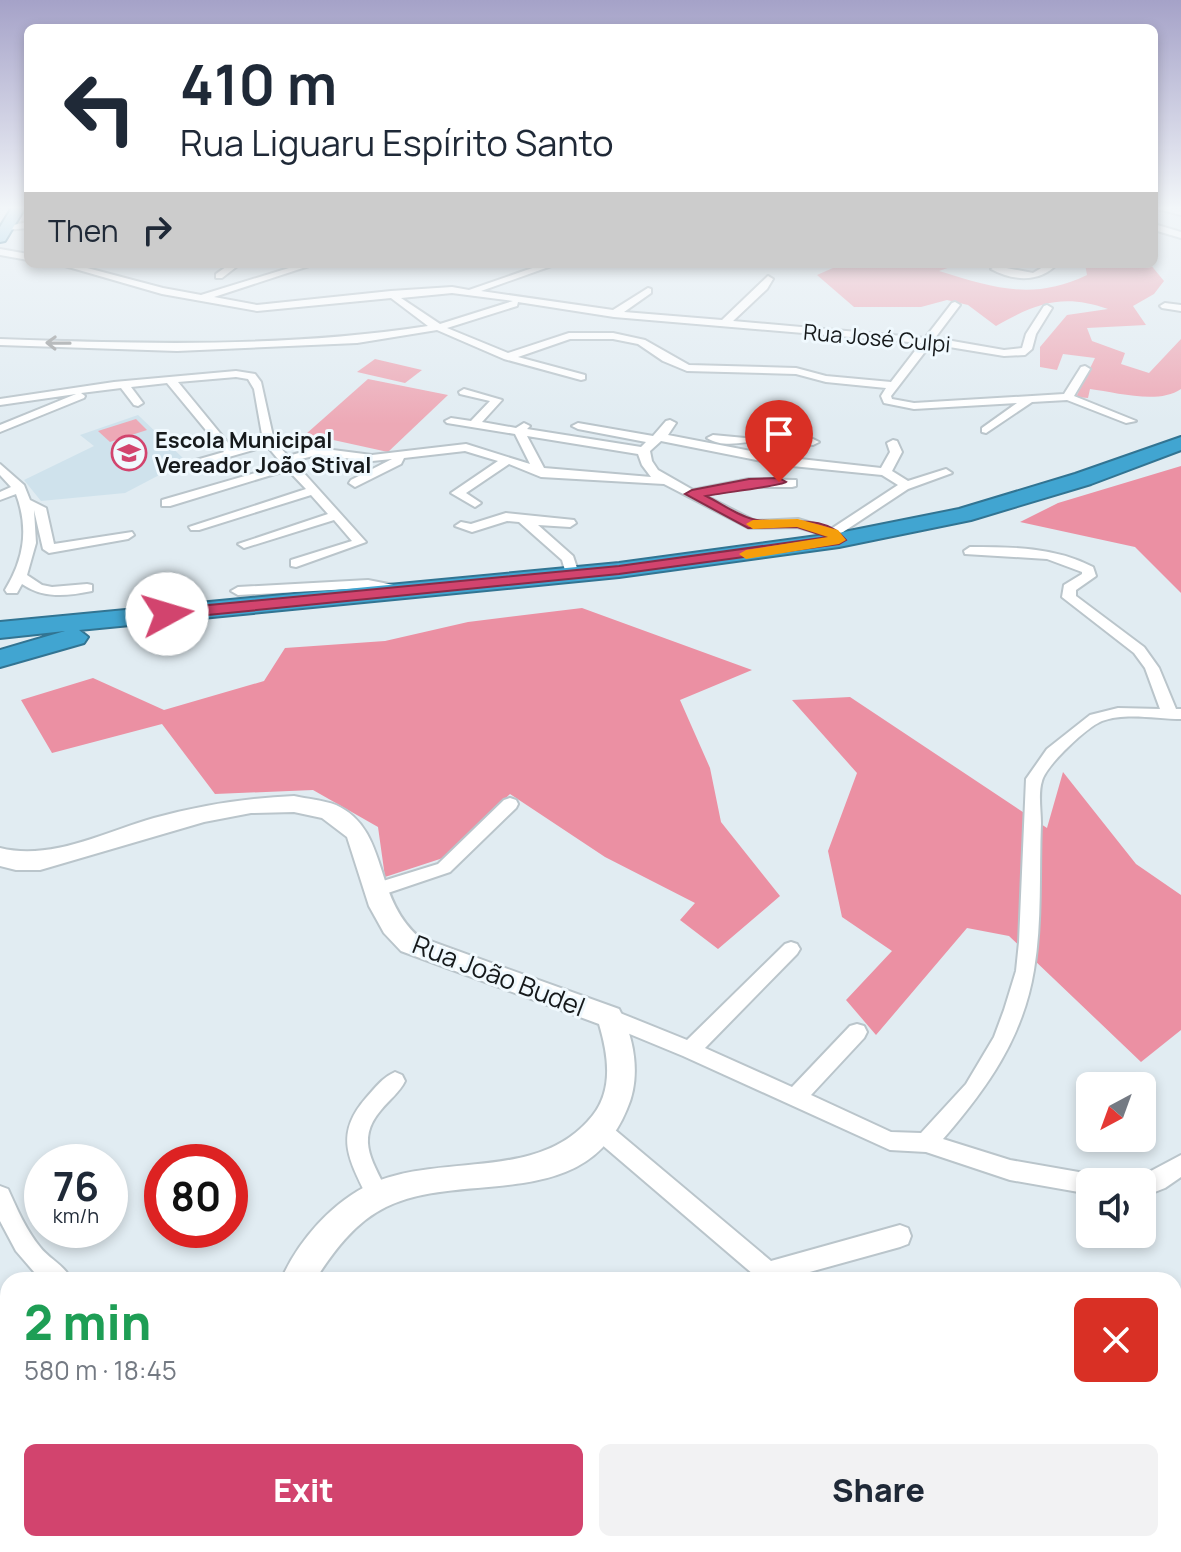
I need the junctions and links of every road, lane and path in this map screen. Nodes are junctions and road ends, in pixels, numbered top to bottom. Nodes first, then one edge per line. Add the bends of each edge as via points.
1 (120, 278) edge
2 (262, 278) edge
3 (509, 278) edge
4 (768, 279) dead end
5 (648, 291) dead end
6 (468, 292) junction
7 (391, 294) junction
8 (202, 299) junction
9 (528, 303) junction
10 (955, 305) dead end
11 (1165, 306) dead end
12 (1047, 308) dead end
13 (1181, 308) edge
14 (614, 314) junction
15 (724, 324) junction
16 (440, 327) junction
17 (0, 342) edge
18 (929, 343) junction
19 (509, 356) junction
20 (1085, 369) dead end
21 (581, 377) dead end
22 (170, 380) junction
23 (124, 384) junction
24 (894, 386) junction
25 (102, 387) junction
26 (464, 392) dead end
27 (1068, 397) junction
28 (1031, 398) junction
29 (0, 402) edge
30 (138, 403) dead end
31 (451, 421) dead end
32 (1130, 421) dead end
33 (670, 423) dead end
34 (474, 424) junction
35 (578, 426) dead end
36 (523, 427) junction
37 (0, 429) edge
38 (986, 430) dead end
39 (660, 438) junction
40 (269, 442) junction
41 (813, 442) dead end
42 (893, 443) dead end
43 (1181, 443) edge
44 (644, 451) junction
45 (231, 453) junction
46 (399, 455) junction
47 (506, 461) junction
48 (200, 462) dead end
49 (288, 463) junction
50 (0, 468) edge
51 (885, 472) junction
52 (541, 473) junction
53 (946, 473) dead end
54 (666, 481) junction
55 (355, 483) dead end
56 (792, 483) dead end
57 (904, 486) junction
58 (20, 488) junction
59 (313, 491) junction
60 (692, 494) junction
61 (0, 496) edge
62 (26, 503) junction
63 (166, 503) dead end
64 (475, 503) dead end
65 (335, 516) junction
66 (525, 521) junction
67 (570, 523) dead end
68 (461, 526) dead end
69 (195, 527) dead end
70 (128, 535) dead end
71 (836, 536) junction
72 (244, 544) dead end
73 (970, 551) dead end
74 (296, 563) dead end
75 (572, 574) junction
76 (87, 588) dead end
77 (229, 600) junction
78 (114, 619) junction
79 (0, 621) edge
80 (0, 630) edge
81 (0, 659) edge
82 (1175, 714) edge
83 (510, 804) dead end
84 (0, 857) edge
85 (376, 890) junction
86 (791, 949) dead end
87 (610, 1017) junction
88 (857, 1032) dead end
89 (690, 1050) junction
90 (395, 1081) dead end
91 (796, 1097) junction
92 (601, 1131) junction
93 (926, 1143) junction
94 (1181, 1165) edge
95 (1156, 1181) edge
96 (1076, 1182) edge
97 (0, 1196) edge
98 (378, 1196) junction
99 (900, 1236) dead end
100 (50, 1272) edge
101 (303, 1272) edge
102 (769, 1272) edge
103 (787, 1272) edge

1 - 8 street, Rua José Culpi
2 - 8 street
3 - 6 street
4 - 15 street
5 - 14 street
6 - 7 street, Rua José Culpi
6 - 9 street, Rua José Culpi
7 - 8 street, Rua José Culpi via 264,308
7 - 16 street via 409,311
9 - 14 street, Rua José Culpi
9 - 16 street via 493,308
10 - 18 street
11 - 13 street
12 - 18 street, Rua José Culpi via 1021,353
14 - 15 street, Rua José Culpi
15 - 18 street, Rua José Culpi
16 -> 17 street via 376,338 177,348
16 - 19 street
18 - 24 street
19 - 21 street
19 - 24 street via 562,337 603,335 641,342 687,368 796,371
20 - 27 street
22 - 23 street
22 - 40 street via 251,376 258,384
22 - 45 street
23 - 25 street
23 - 30 street
24 - 28 street via 886,399 905,406
25 - 29 street
25 - 37 street
26 - 34 street via 497,400
27 - 28 street
27 - 32 street
28 - 38 street
31 - 34 street
33 - 39 street
34 - 36 street
35 - 39 street
36 - 44 street
36 - 52 street
39 - 41 street via 745,441 774,435
39 - 44 street
39 - 51 street via 782,461
40 - 45 street
40 - 49 street
42 - 51 street via 896,452
43 - 71 highway via 963,515
44 - 54 street via 652,470
45 - 48 street
46 - 47 street via 466,447
46 - 49 street via 372,458 317,451
46 - 55 street via 397,462
47 - 52 street
47 - 64 street via 457,493
49 - 59 street
49 - 63 street
50 - 58 street
51 - 57 street
52 - 54 street
53 - 57 street
54 - 60 street
56 - 60 street via 749,483
57 - 71 street
58 - 61 street
58 - 62 street
59 - 65 street
59 - 69 street
60 - 71 street via 757,526 798,523
62 - 70 street via 40,508 49,549
62 - 76 street via 31,549 16,584 47,593
65 - 72 street
65 - 74 street via 360,542
66 - 67 street
66 - 68 street via 501,518 472,528
66 - 75 street via 568,559
71 - 75 highway via 678,563
73 - 82 street via 1030,553 1088,570 1089,576 1069,588 1069,597 1139,650
75 - 77 highway via 405,591
77 - 78 highway
77 - 81 highway
78 - 79 highway
78 - 80 highway
82 - 93 street via 1095,718 1053,753 1034,779 1028,942 1014,1010 973,1090
83 - 85 street via 444,868
84 - 85 street, Rua João Budel via 40,861 205,812 308,806 354,828
85 - 87 street, Rua João Budel via 388,923 410,944
86 - 89 street
87 - 89 street
87 - 92 street, Rua João Budel via 622,1070 619,1095
88 - 91 street
89 - 91 street
90 - 98 street via 363,1113 355,1132
91 - 93 street via 890,1141
92 - 98 street, Rua João Budel via 566,1158 541,1167 427,1180
92 - 102 street
93 - 96 street via 1010,1170
94 - 95 street
97 - 100 street via 35,1260
98 - 101 street, Rua João Budel via 334,1228
99 - 103 street

